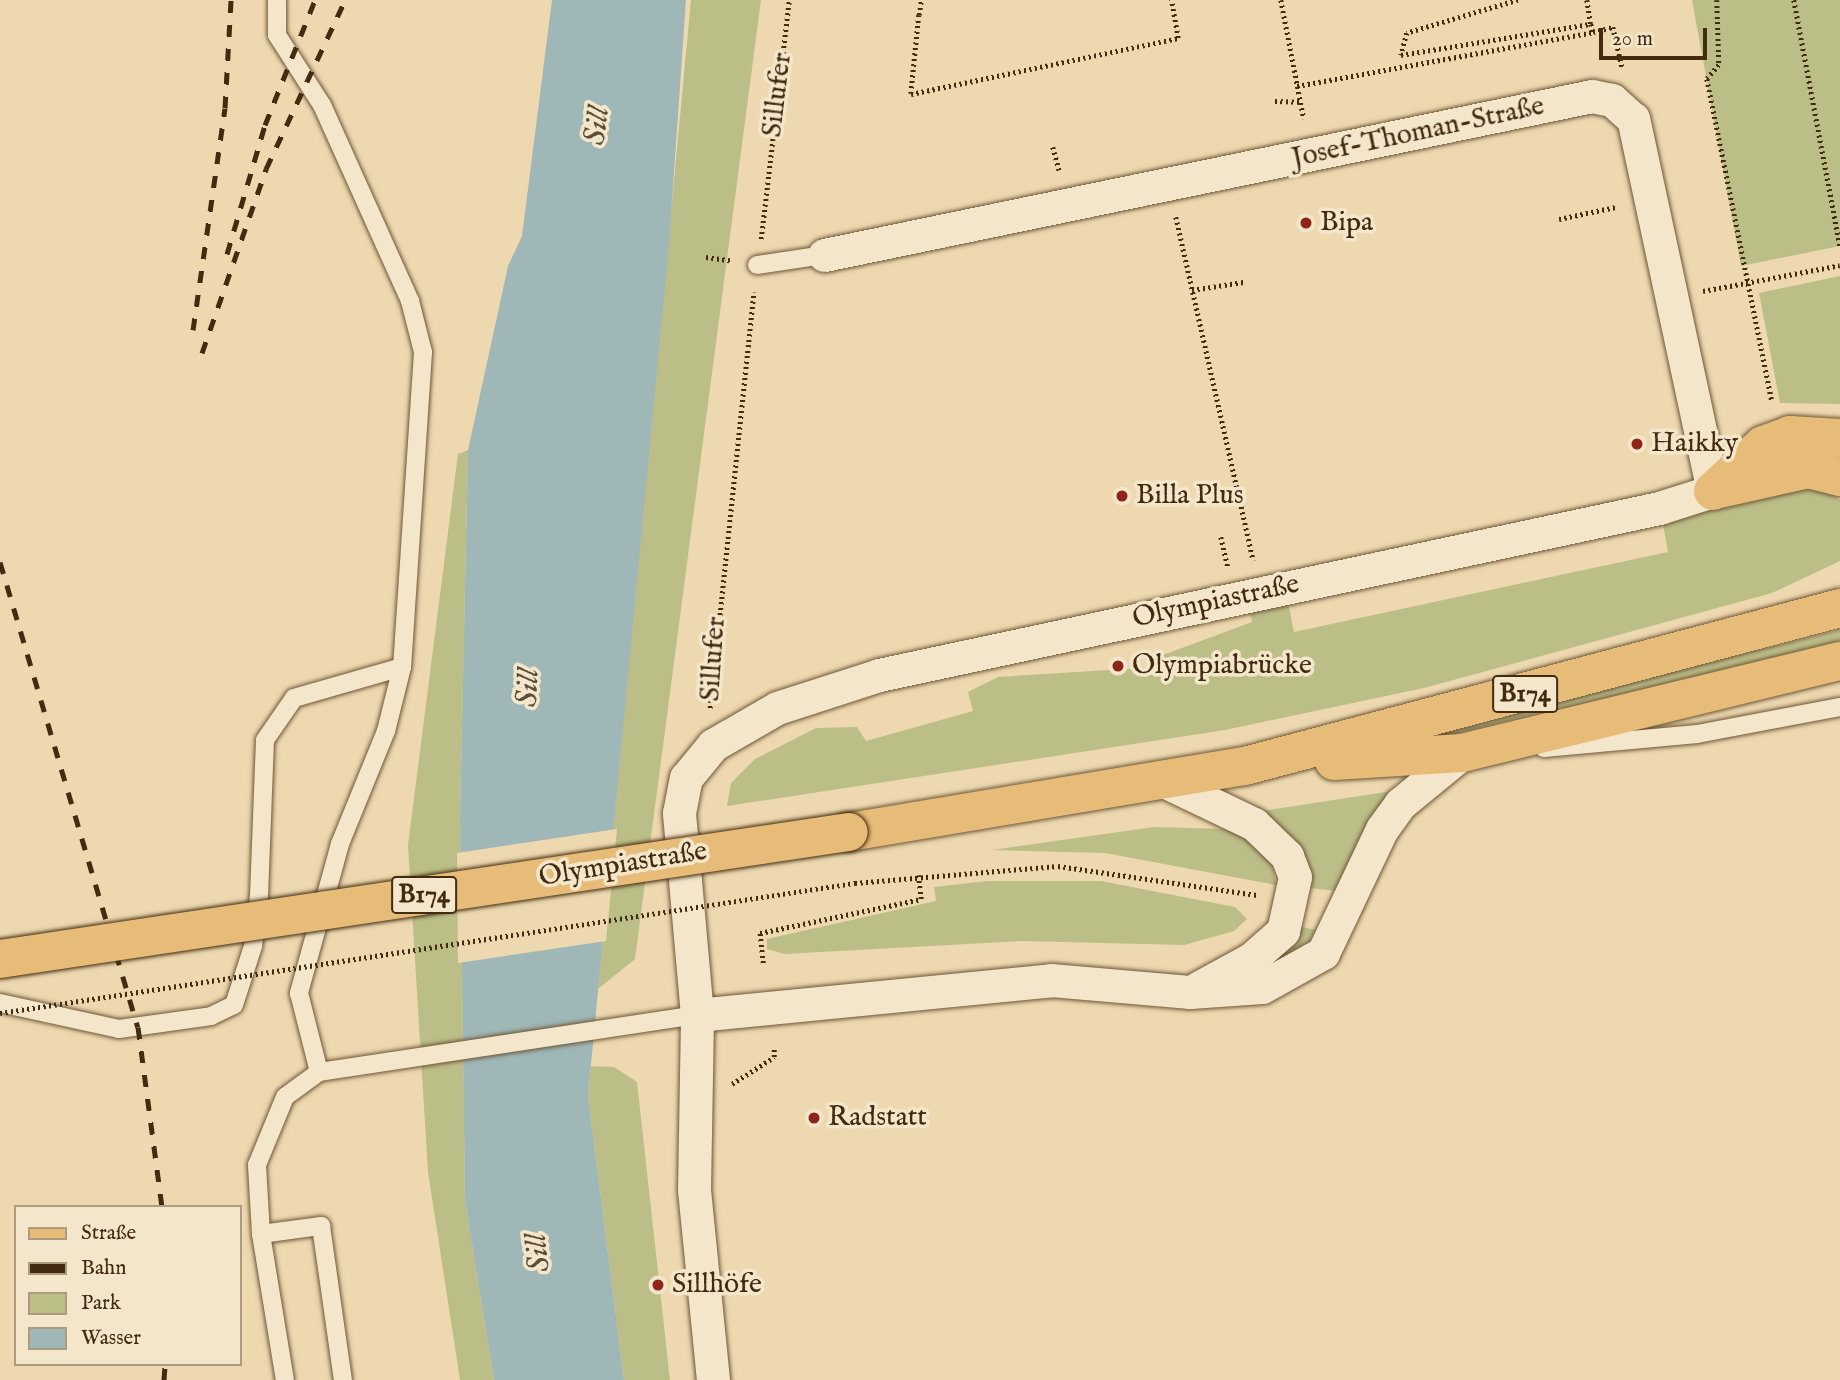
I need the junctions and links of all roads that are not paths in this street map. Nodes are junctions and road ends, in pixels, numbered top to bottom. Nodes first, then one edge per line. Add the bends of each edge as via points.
1 (277, 0) edge
2 (824, 256) joint
3 (757, 265) road end
4 (1840, 438) edge
5 (1840, 477) edge
6 (1713, 491) junction
7 (1840, 583) edge
8 (1840, 608) edge
9 (1804, 618) junction
10 (1840, 661) edge
11 (401, 667) junction
12 (1840, 707) edge
13 (727, 734) joint
14 (1472, 750) junction
15 (1245, 766) junction
16 (1163, 780) junction
17 (0, 959) edge
18 (1190, 992) junction
19 (0, 1003) edge
20 (697, 1015) junction
21 (319, 1072) junction
22 (261, 1234) junction
23 (285, 1380) edge
24 (343, 1380) edge
25 (713, 1380) edge

1 - 11 lane via 277,35 322,105 410,301 423,352 416,527
2 - 3 lane
2 - 6 street, Josef-Thoman-Straße via 1592,96 1612,100 1633,119
4 - 6 main road via 1790,435 1763,445
5 - 6 main road via 1808,469
6 - 13 street, Olympiastraße via 1659,508 1245,586 853,681 777,708
7 - 9 main road
8 - 9 main road, Olympiastraße / B174
9 - 15 main road, Olympiastraße / B174
10 - 14 main road, Olympiastraße / B174
11 - 19 lane via 294,698 265,740 259,896 253,946 234,1005 211,1016 119,1029
11 - 21 lane via 386,731 340,844 299,993
12 - 14 lane via 1697,734
13 - 20 street, Sillufer via 691,769 680,796
14 - 15 main road, Olympiastraße / B174
14 - 18 street via 1400,804 1382,828 1323,953 1262,987
15 - 16 main road, Olympiastraße / B174
16 - 17 main road, Olympiastraße / B174, bridge via 849,832
16 - 18 street via 1254,824 1287,856 1295,877 1291,915 1270,945
18 - 20 street via 1051,980
20 - 21 lane
20 - 25 street, Sillufer via 694,1190
21 - 22 lane via 285,1097 268,1128 257,1165
22 - 23 lane
22 - 24 lane via 321,1226

